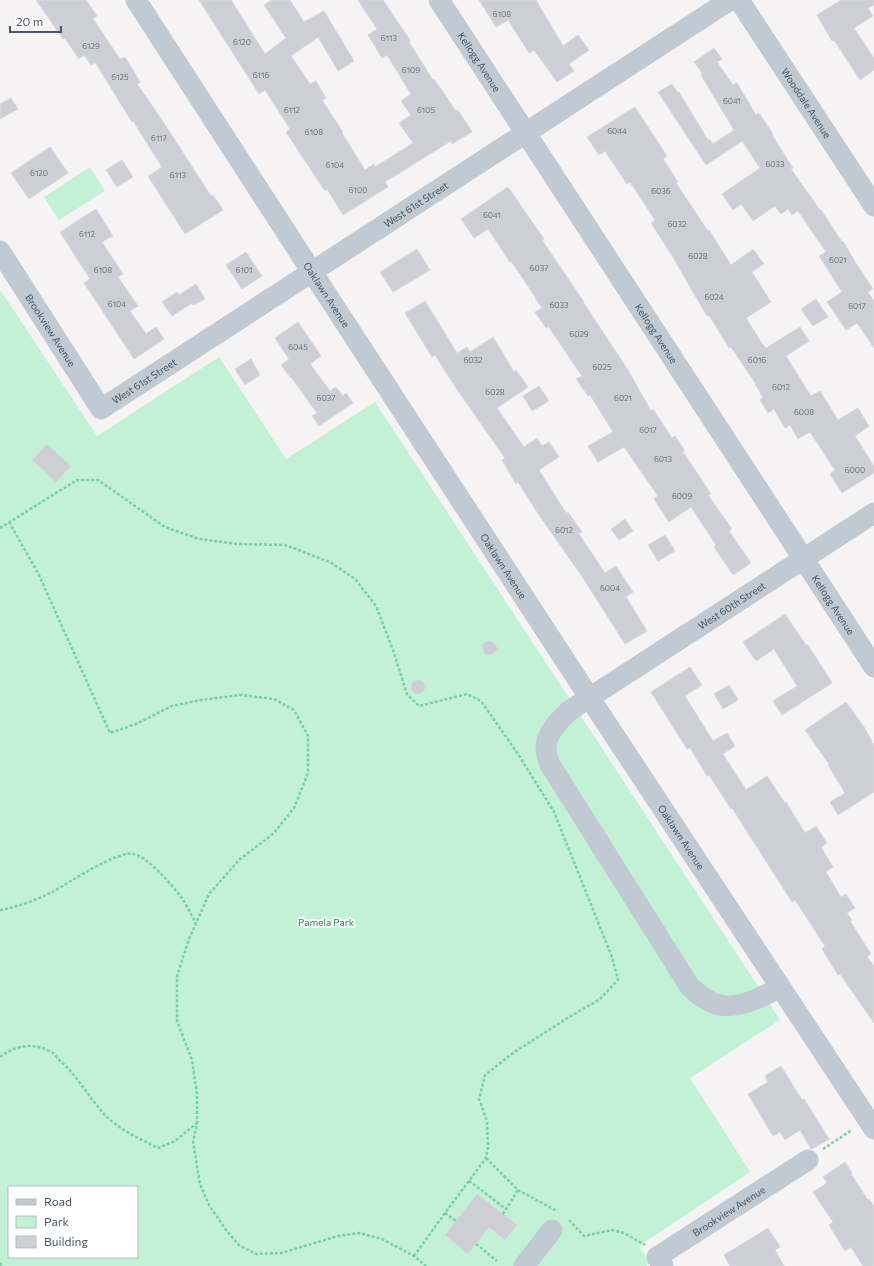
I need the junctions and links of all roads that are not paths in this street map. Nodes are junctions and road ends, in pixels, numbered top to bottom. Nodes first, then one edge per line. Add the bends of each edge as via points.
1 (136, 0) edge
2 (439, 0) edge
3 (730, 0) edge
4 (739, 0) edge
5 (526, 133) junction
6 (874, 206) edge
7 (0, 251) edge
8 (312, 272) junction
9 (101, 409) joint
10 (874, 514) edge
11 (804, 559) junction
12 (874, 667) edge
13 (589, 697) junction
14 (780, 987) junction
15 (872, 1122) edge
16 (808, 1160) road end
17 (560, 1220) road end
18 (660, 1262) edge
19 (524, 1266) edge

1 - 8 street, Oaklawn Avenue
2 - 5 street, Kellogg Avenue
3 - 5 street, West 61st Street
4 - 6 street, Wooddale Avenue
5 - 8 street, West 61st Street
5 - 11 street, Kellogg Avenue
7 - 9 street, Brookview Avenue
8 - 9 street, West 61st Street
8 - 13 street, Oaklawn Avenue
10 - 11 street, West 60th Street
11 - 12 street, Kellogg Avenue
11 - 13 street, West 60th Street
13 - 14 street, Oaklawn Avenue
13 - 14 street, West 60th Street via 569,711 549,735 546,748 549,763 690,987 716,1005 731,1006 764,997
14 - 15 street, Oaklawn Avenue
16 - 18 street, Brookview Avenue
17 - 19 street

